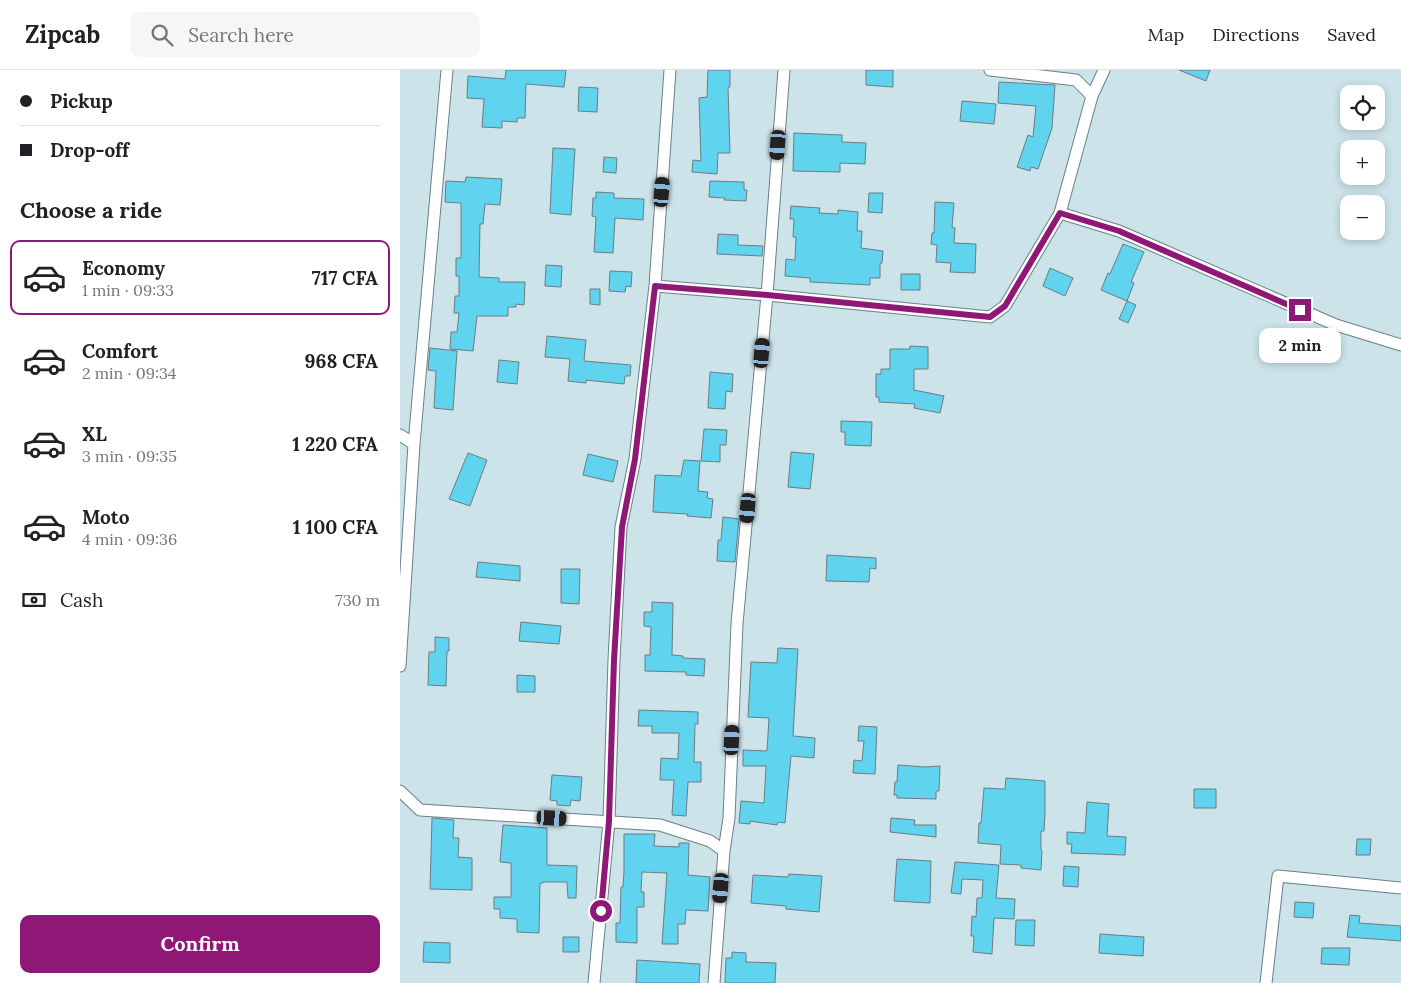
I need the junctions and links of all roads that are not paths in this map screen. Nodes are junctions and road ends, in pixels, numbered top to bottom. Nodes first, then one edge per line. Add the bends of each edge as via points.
1 (448, 70) edge
2 (670, 70) edge
3 (784, 70) edge
4 (990, 70) edge
5 (1104, 70) edge
6 (1092, 96) junction
7 (1060, 213) junction
8 (655, 286) junction
9 (767, 295) junction
10 (1401, 345) edge
11 (400, 435) edge
12 (414, 444) junction
13 (401, 638) edge
14 (400, 666) edge
15 (400, 791) edge
16 (609, 821) junction
17 (724, 851) junction
18 (1401, 888) edge
19 (594, 983) edge
20 (714, 983) edge
21 (1266, 983) edge

1 - 12 street
2 - 8 street
3 - 9 street
4 - 6 street via 1076,80
5 - 6 street
6 - 7 street
7 - 9 street via 1005,306 990,317
7 - 10 street via 1119,231 1336,325
8 - 9 street
8 - 16 street via 635,459 622,527
9 - 17 street via 737,624 729,818
11 - 12 street
12 - 13 street
13 - 14 street
15 - 16 street via 420,810
16 - 17 street via 660,825 710,842
16 - 19 street
17 - 20 street
18 - 21 street via 1278,876

